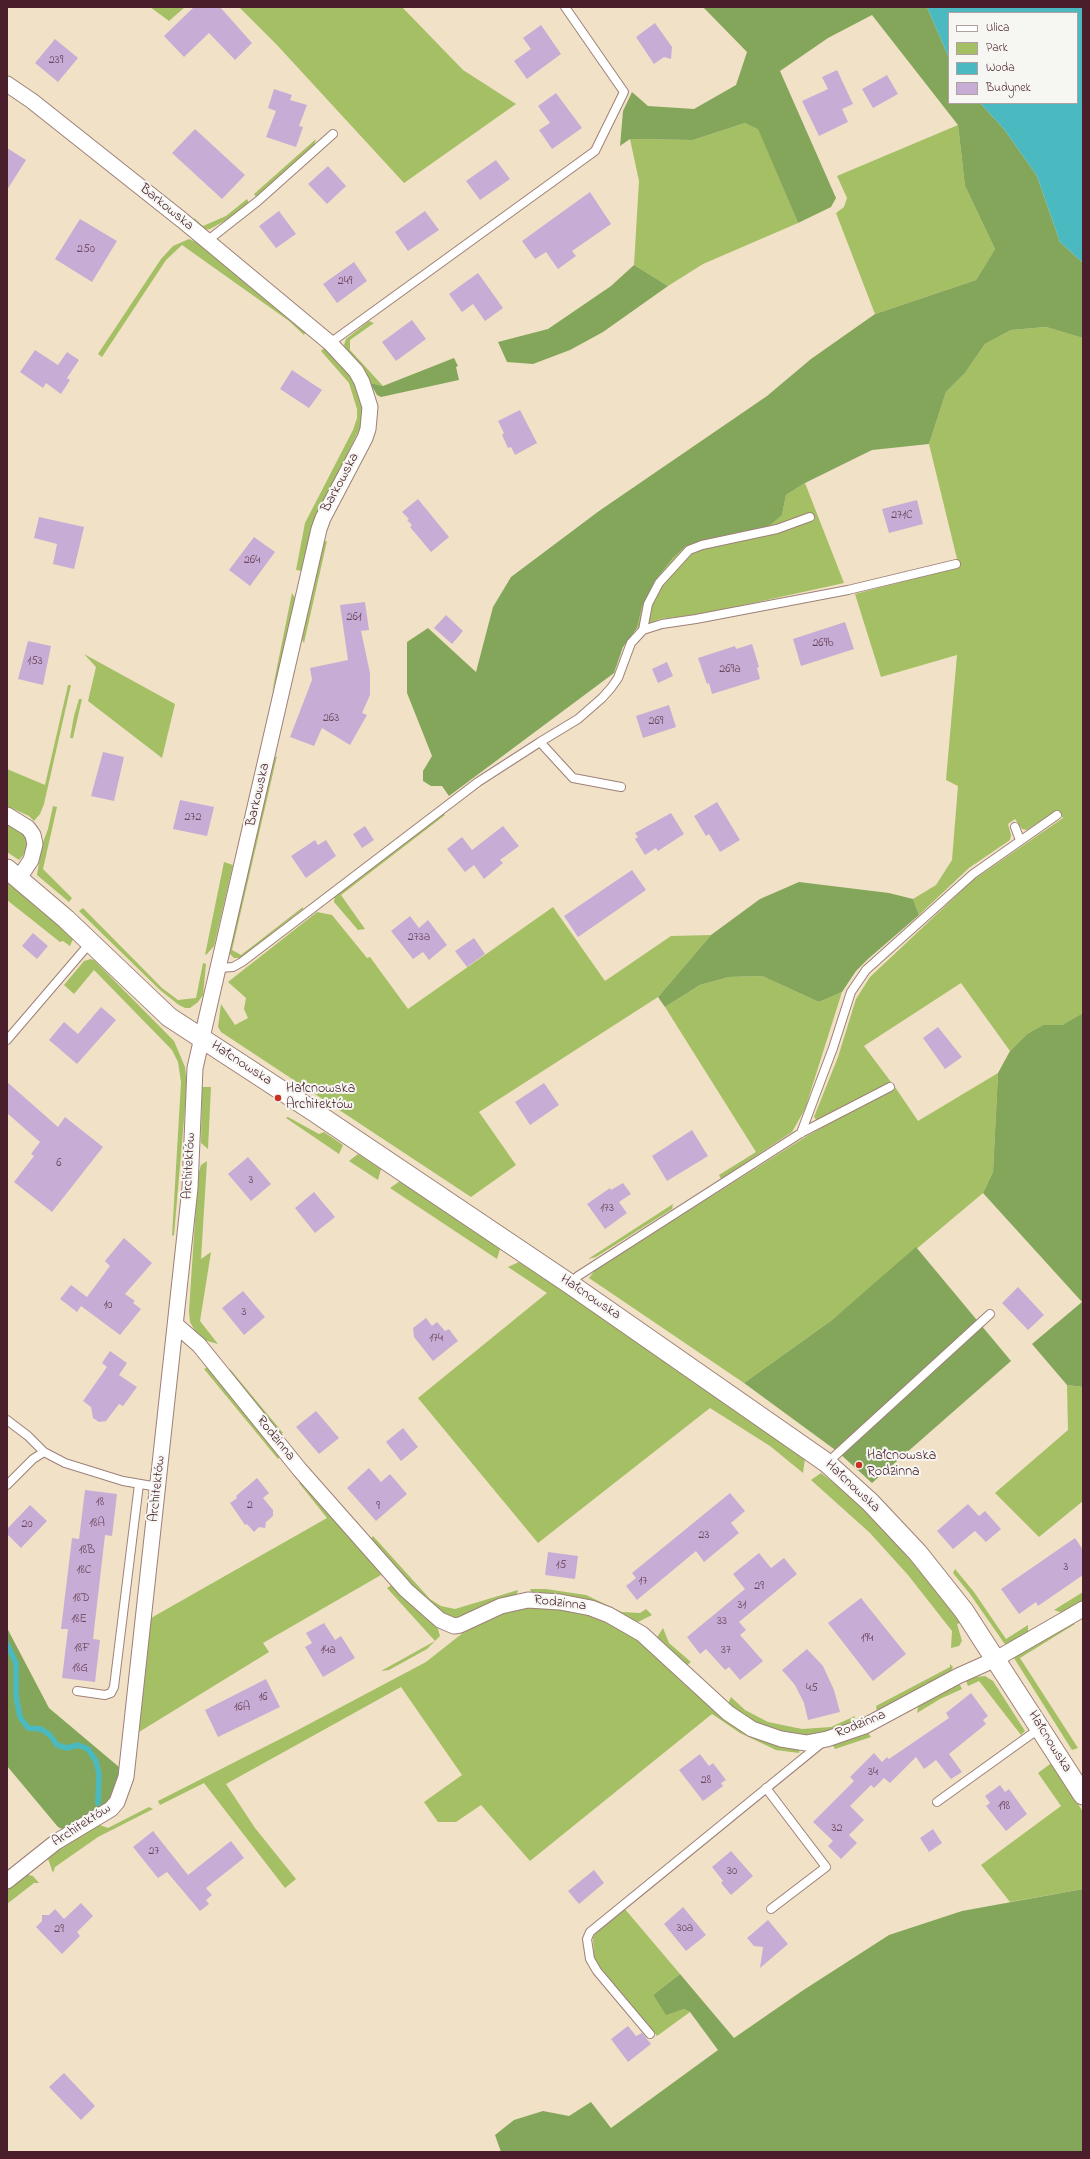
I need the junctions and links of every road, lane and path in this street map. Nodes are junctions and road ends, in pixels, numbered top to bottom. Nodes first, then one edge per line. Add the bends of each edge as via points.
1 (565, 7) edge
2 (7, 84) edge
3 (333, 134) dead end
4 (207, 241) junction
5 (330, 343) junction
6 (810, 517) dead end
7 (956, 564) dead end
8 (643, 630) junction
9 (540, 742) junction
10 (621, 787) dead end
11 (7, 815) edge
12 (1057, 815) dead end
13 (1016, 827) dead end
14 (1020, 840) junction
15 (13, 874) edge
16 (90, 943) junction
17 (219, 968) junction
18 (202, 1038) junction
19 (7, 1040) edge
20 (890, 1087) dead end
21 (801, 1133) junction
22 (570, 1284) junction
23 (990, 1314) dead end
24 (176, 1325) junction
25 (7, 1420) edge
26 (44, 1452) junction
27 (827, 1463) junction
28 (139, 1484) junction
29 (7, 1485) edge
30 (158, 1487) junction
31 (1083, 1609) edge
32 (996, 1659) junction
33 (77, 1691) dead end
34 (1040, 1728) junction
35 (827, 1739) junction
36 (766, 1788) junction
37 (1083, 1795) edge
38 (937, 1802) dead end
39 (7, 1881) edge
40 (771, 1909) dead end
41 (650, 2034) dead end

1 - 5 lane via 624,92 595,151
2 - 4 street, Barkowska via 32,101
3 - 4 lane via 258,202
4 - 5 street, Barkowska
5 - 17 street, Barkowska via 346,358 362,382 370,407 368,428 322,518
6 - 8 lane via 777,529 689,550 659,583 648,604
7 - 8 lane via 848,590 662,624
8 - 9 lane via 631,644 618,678 602,698 578,719
9 - 10 lane via 572,778
9 - 17 lane via 478,782 242,962 233,967
11 - 15 street, Hałcnowska via 28,828 34,835 35,844 31,860
12 - 14 lane
13 - 14 lane
14 - 21 lane via 973,874 866,970 851,992
15 - 16 street, Hałcnowska
16 - 18 street, Hałcnowska via 157,1007
16 - 19 lane
17 - 18 street, Barkowska
18 - 22 street, Hałcnowska
18 - 24 street, Architektów via 195,1068 190,1188
20 - 21 lane
21 - 22 lane via 578,1276
22 - 27 street, Hałcnowska
23 - 27 lane
24 - 30 street, Architektów
24 - 35 street, Rodzinna via 199,1345 300,1470 396,1579 440,1620 454,1626 460,1625 501,1606 528,1600 554,1601 591,1608 642,1634 728,1713 752,1728 781,1739 806,1743
25 - 26 lane
26 - 28 lane via 65,1462
26 - 29 lane via 33,1459
27 - 32 street, Hałcnowska via 870,1502 918,1553 964,1611
28 - 30 lane
28 - 33 lane via 114,1687 111,1693 105,1694
30 - 39 street, Architektów via 126,1776 122,1791 111,1809 56,1842
31 - 32 street, Rodzinna
32 - 34 street, Hałcnowska
32 - 35 street, Rodzinna via 958,1676 879,1720
34 - 37 street, Hałcnowska
34 - 38 lane
35 - 36 lane
36 - 40 lane via 826,1867
36 - 41 lane via 590,1932 587,1939 590,1959 597,1971

